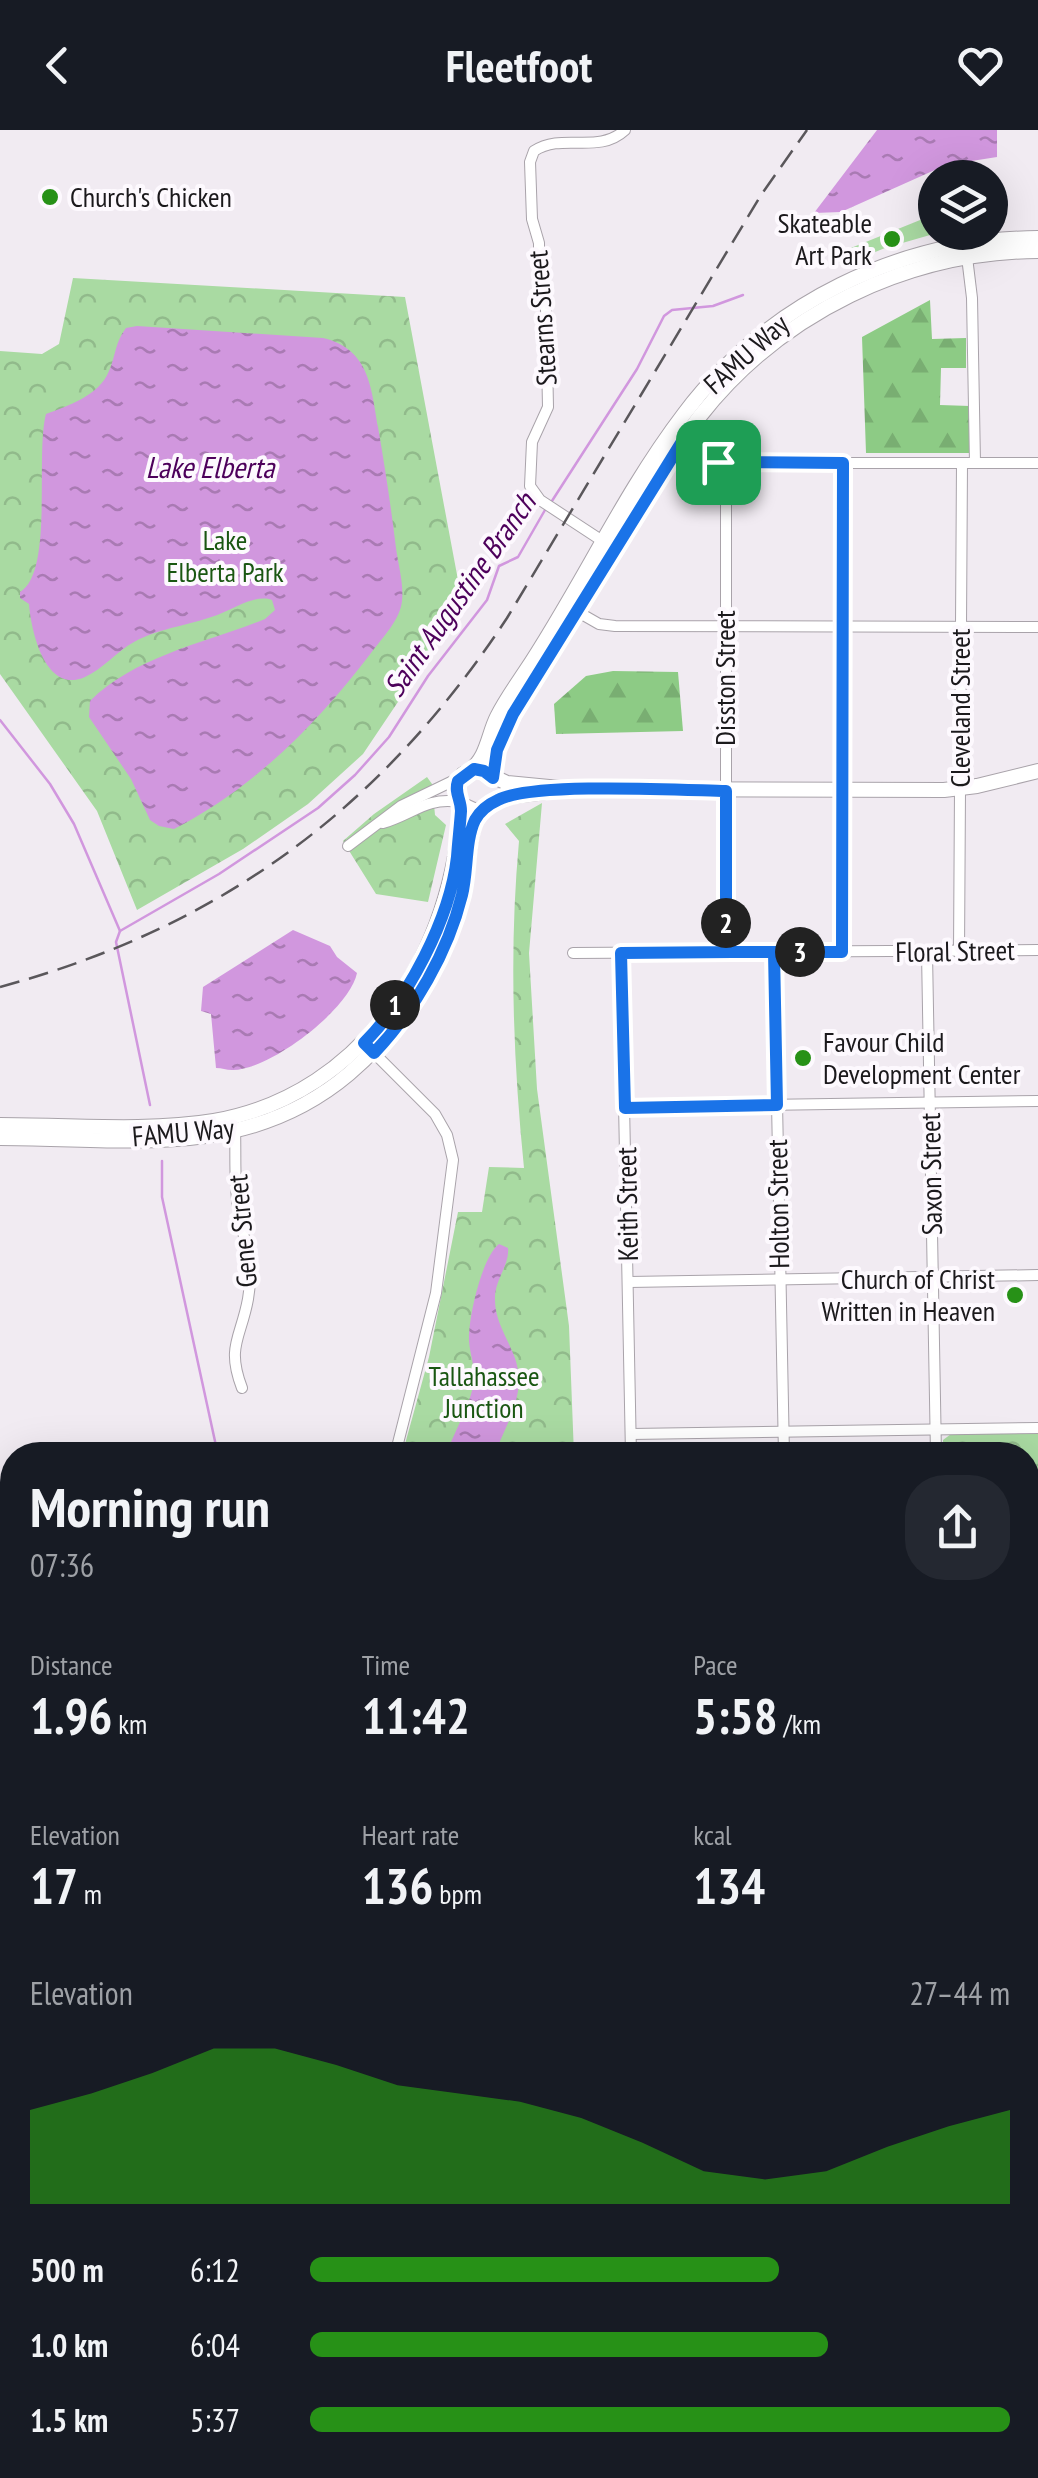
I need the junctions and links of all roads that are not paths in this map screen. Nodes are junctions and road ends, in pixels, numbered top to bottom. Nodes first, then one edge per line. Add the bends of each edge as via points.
1 (624, 130) edge
2 (1038, 238) edge
3 (1038, 250) edge
4 (968, 257) junction
5 (683, 440) junction
6 (726, 463) junction
7 (843, 463) junction
8 (962, 463) junction
9 (975, 463) junction
10 (1038, 463) edge
11 (604, 542) junction
12 (578, 612) junction
13 (725, 626) junction
14 (960, 626) junction
15 (1038, 627) edge
16 (843, 628) junction
17 (1038, 771) edge
18 (464, 774) junction
19 (494, 778) junction
20 (960, 788) junction
21 (570, 789) junction
22 (726, 791) junction
23 (843, 791) junction
24 (460, 803) junction
25 (487, 806) junction
26 (382, 823) junction
27 (348, 846) dead end
28 (1038, 950) edge
29 (573, 952) dead end
30 (726, 952) junction
31 (774, 952) junction
32 (842, 952) junction
33 (959, 952) junction
34 (621, 953) junction
35 (927, 953) junction
36 (369, 1048) junction
37 (1038, 1101) edge
38 (930, 1103) junction
39 (777, 1105) junction
40 (625, 1108) junction
41 (0, 1126) edge
42 (235, 1130) junction
43 (0, 1138) edge
44 (1038, 1275) edge
45 (934, 1277) junction
46 (780, 1280) junction
47 (628, 1282) junction
48 (242, 1388) dead end
49 (1038, 1428) edge
50 (936, 1430) junction
51 (783, 1432) junction
52 (631, 1434) junction
53 (398, 1442) edge
54 (631, 1442) edge
55 (783, 1442) edge
56 (936, 1442) edge

1 - 11 street, Stearns Street via 600,144 550,143 534,151 530,162 548,407 530,450 530,486 540,500
2 - 11 street, FAMU Way via 914,255 844,282 785,317 693,403
3 - 4 street, FAMU Way
4 - 5 street, FAMU Way via 882,281 807,319 740,372
4 - 9 street
5 - 6 street
5 - 12 street, FAMU Way
6 - 7 street
6 - 13 street, Disston Street
7 - 8 street
7 - 16 street
8 - 9 street
8 - 14 street, Cleveland Street
9 - 10 street
11 - 18 street, FAMU Way via 504,704 479,762
12 - 13 street via 610,626
12 - 19 street, FAMU Way via 506,726
13 - 16 street
13 - 22 street, Disston Street
14 - 15 street
14 - 16 street
14 - 20 street, Cleveland Street
16 - 23 street
17 - 20 street
18 - 19 street via 481,770
18 - 24 street, FAMU Way via 456,790
18 - 26 street
19 - 21 street
19 - 25 street, FAMU Way via 497,792
20 - 23 street
20 - 33 street, Cleveland Street
21 - 22 street
21 - 25 street via 510,796
22 - 23 street
22 - 30 street, Disston Street
23 - 32 street
24 - 25 street
24 - 26 street via 429,802
24 - 36 street, FAMU Way via 456,864 442,913
25 - 36 street, FAMU Way via 472,831 452,927 416,1000
26 - 27 street
28 - 33 street, Floral Street
29 - 34 street, Floral Street
30 - 31 street, Floral Street
30 - 34 street, Floral Street
31 - 32 street, Floral Street
31 - 39 street, Holton Street
32 - 35 street, Floral Street
33 - 35 street, Floral Street
34 - 40 street, Keith Street
35 - 38 street, Saxon Street
36 - 41 street, FAMU Way via 305,1088 234,1116 172,1125
36 - 42 street, FAMU Way via 340,1082 306,1103
36 - 53 street via 442,1124 452,1156 432,1316
37 - 38 street
38 - 39 street
38 - 45 street, Saxon Street
39 - 40 street
39 - 46 street, Holton Street
40 - 47 street, Keith Street
42 - 43 street, FAMU Way via 186,1138
42 - 48 street, Gene Street via 250,1279 233,1355
44 - 45 street
45 - 46 street
45 - 50 street, Saxon Street
46 - 47 street
46 - 51 street, Holton Street
47 - 52 street, Keith Street
49 - 50 street
50 - 51 street
50 - 56 street, Saxon Street
51 - 52 street
51 - 55 street, Holton Street
52 - 54 street, Keith Street

